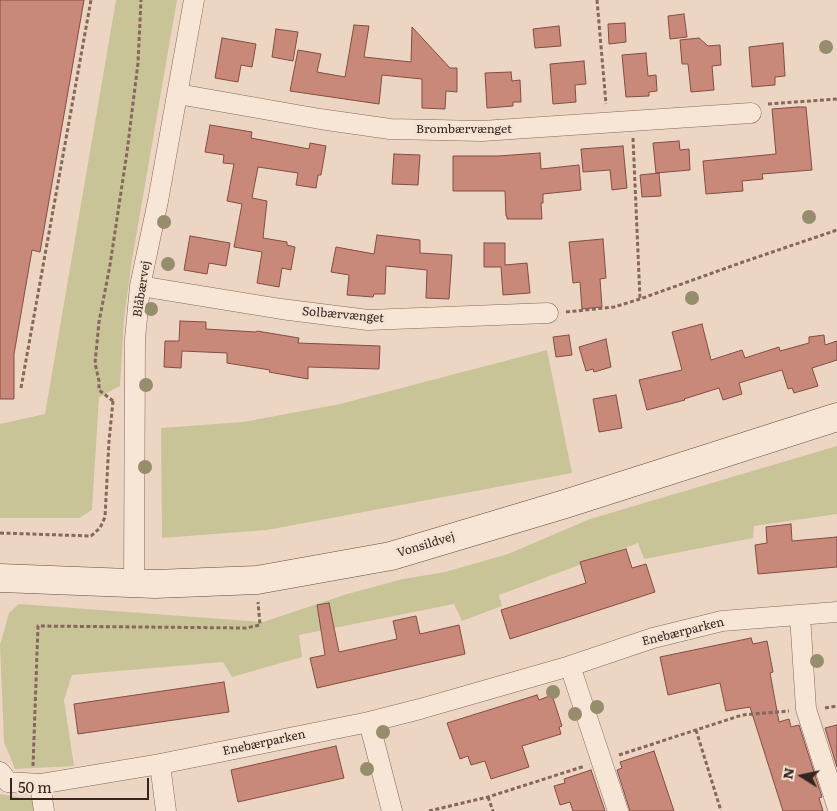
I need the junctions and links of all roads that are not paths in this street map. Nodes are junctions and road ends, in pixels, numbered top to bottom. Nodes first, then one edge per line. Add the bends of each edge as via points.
1 (194, 0) edge
2 (178, 94) junction
3 (751, 112) road end
4 (140, 286) junction
5 (548, 313) road end
6 (837, 417) edge
7 (0, 578) edge
8 (134, 583) junction
9 (837, 612) edge
10 (800, 615) junction
11 (570, 666) junction
12 (369, 722) junction
13 (160, 764) junction
14 (0, 772) edge
15 (36, 784) junction
16 (837, 806) edge
17 (44, 811) edge
18 (166, 811) edge
19 (392, 811) edge
20 (618, 811) edge

1 - 2 street, Blåbærvej
2 - 3 street, Brombærvænget via 390,128 482,131
2 - 4 street, Blåbærvej
4 - 5 street, Solbærvænget via 368,320
4 - 8 street, Blåbærvej via 135,339
6 - 8 main road, Vonsildvej via 391,556 257,580
7 - 8 main road, Vonsildvej
9 - 10 street, Enebærparken
10 - 11 street, Enebærparken via 720,621 653,638
10 - 16 street via 806,709
11 - 12 street, Enebærparken
11 - 20 street
12 - 13 street, Enebærparken
12 - 19 street
13 - 15 street, Enebærparken
13 - 18 street
14 - 15 street, Enebærparken via 8,782
15 - 17 street

